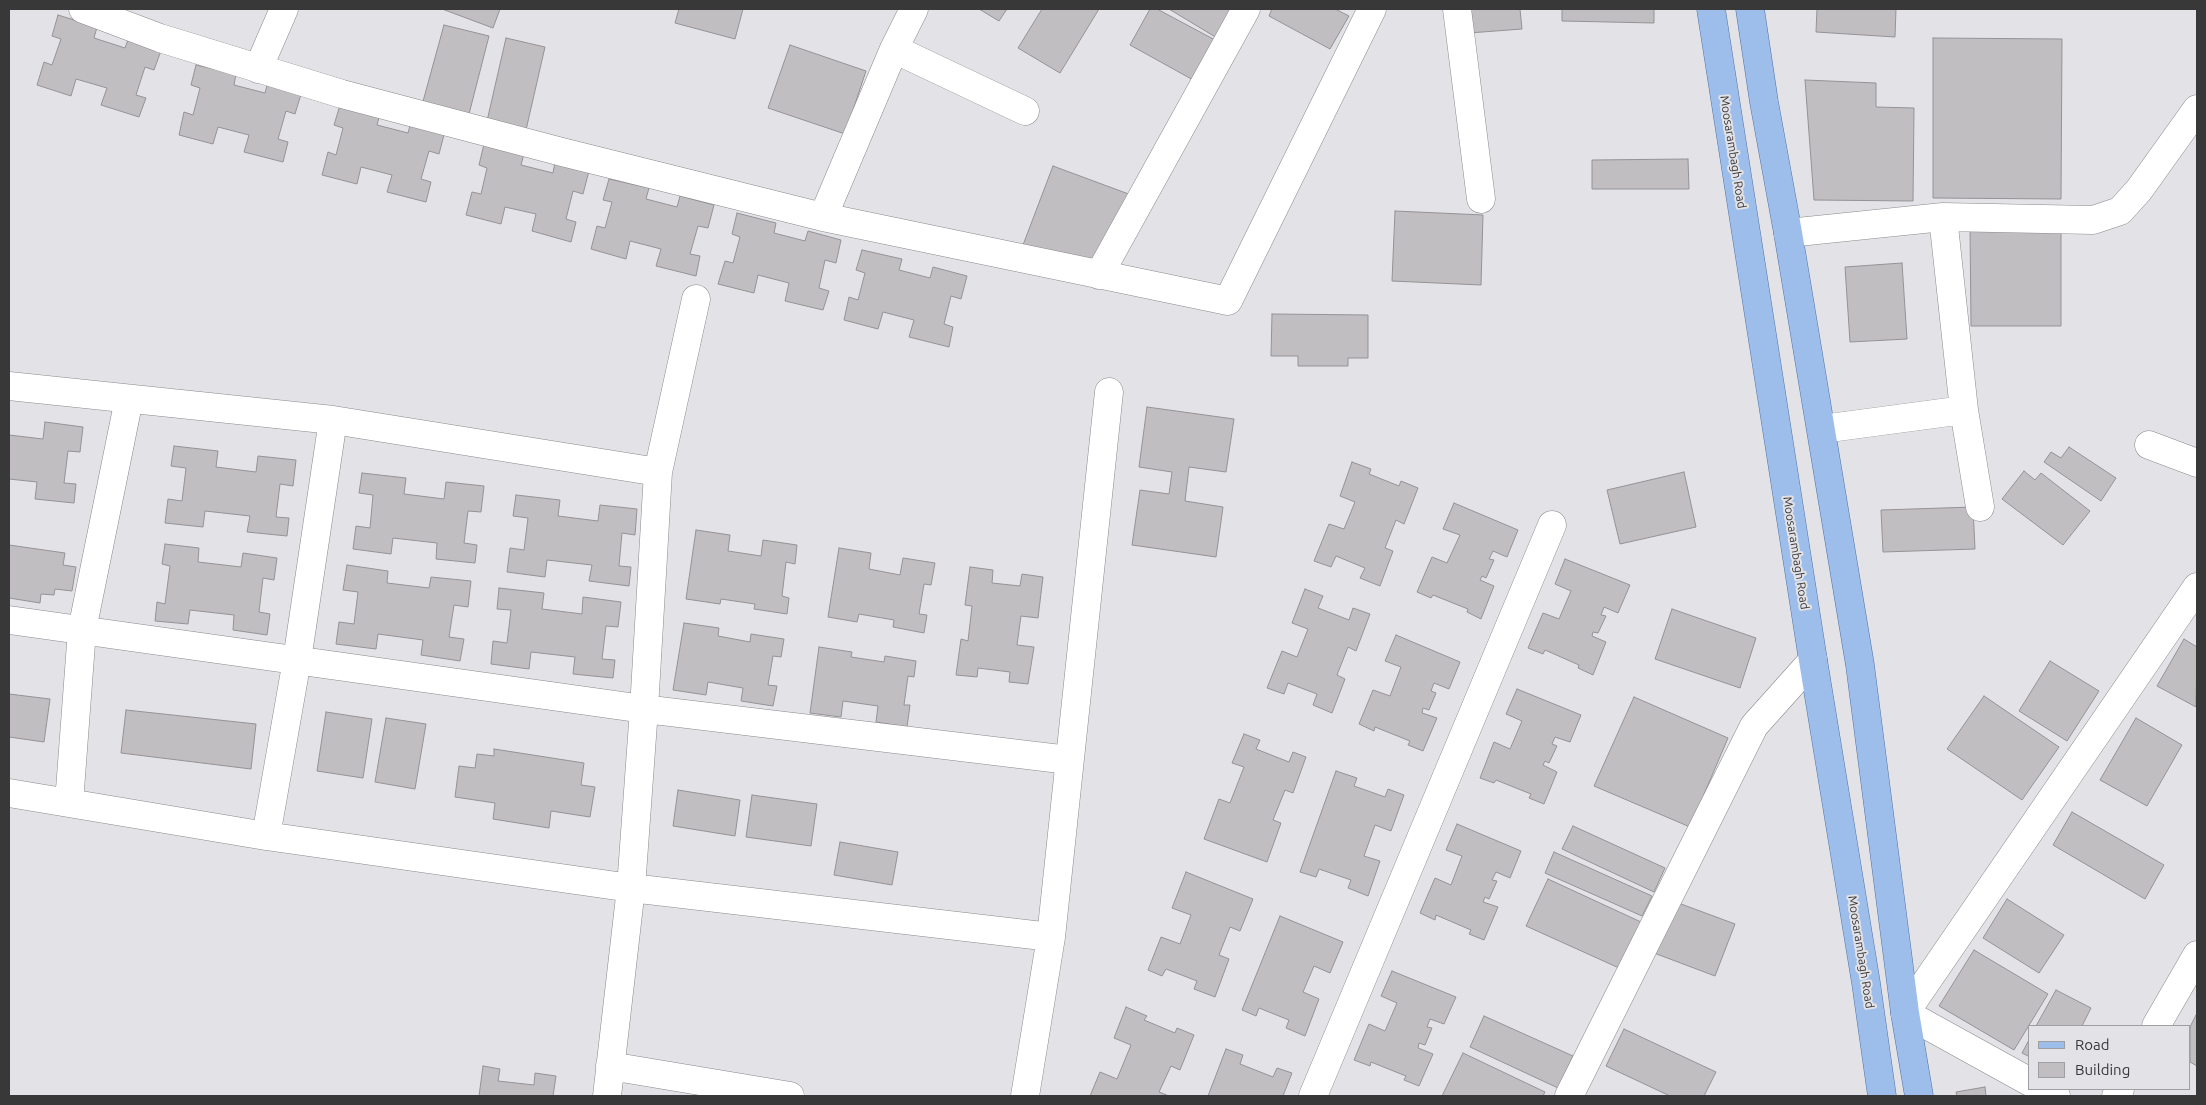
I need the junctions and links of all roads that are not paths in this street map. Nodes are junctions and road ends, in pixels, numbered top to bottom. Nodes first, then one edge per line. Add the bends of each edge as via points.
1 (83, 9) edge
2 (284, 9) edge
3 (1246, 9) edge
4 (1458, 9) edge
5 (1711, 9) edge
6 (1750, 9) edge
7 (1369, 10) edge
8 (906, 11) edge
9 (894, 48) junction
10 (258, 69) junction
11 (2197, 109) edge
12 (1025, 111) dead end
13 (1480, 199) dead end
14 (823, 217) junction
15 (1943, 217) junction
16 (1788, 233) junction
17 (1100, 275) junction
18 (696, 298) dead end
19 (9, 386) edge
20 (1109, 392) dead end
21 (129, 399) junction
22 (1964, 410) junction
23 (333, 420) junction
24 (1822, 429) junction
25 (2149, 445) dead end
26 (2197, 463) edge
27 (658, 472) junction
28 (1980, 507) dead end
29 (1552, 525) dead end
30 (2197, 587) edge
31 (9, 620) edge
32 (82, 630) junction
33 (296, 660) junction
34 (1813, 660) junction
35 (644, 709) junction
36 (1069, 760) junction
37 (9, 794) edge
38 (69, 803) junction
39 (266, 836) junction
40 (631, 888) junction
41 (1051, 937) junction
42 (2197, 955) edge
43 (1906, 1013) junction
44 (2157, 1025) edge
45 (610, 1066) junction
46 (2028, 1081) edge
47 (2044, 1090) edge
48 (607, 1096) edge
49 (790, 1096) edge
50 (1025, 1096) edge
51 (1313, 1096) edge
52 (1569, 1096) edge
53 (1882, 1096) edge
54 (1919, 1096) edge
55 (2056, 1096) edge

1 - 10 street
2 - 10 street
3 - 17 street
4 - 13 street
5 - 34 main road, Moosarambagh Road
6 - 16 main road
7 - 17 street via 1228,301
8 - 9 street
9 - 12 street
9 - 14 street
10 - 14 street via 562,152
11 - 15 street via 2139,190 2120,211 2093,220
14 - 17 street
15 - 16 street
15 - 22 street
16 - 24 main road
18 - 27 street
19 - 21 street
20 - 36 street
21 - 23 street
21 - 32 street
22 - 24 street
22 - 28 street
23 - 27 street
23 - 33 street
24 - 43 main road via 1860,665
25 - 26 street
27 - 35 street
29 - 51 street
30 - 43 street
31 - 32 street
32 - 33 street
32 - 38 street
33 - 35 street
33 - 39 street
34 - 52 street via 1754,726
34 - 53 main road, Moosarambagh Road
35 - 36 street
35 - 40 street
36 - 41 street
37 - 38 street
38 - 39 street
39 - 40 street
40 - 41 street
40 - 45 street
41 - 50 street
42 - 44 street
43 - 46 street
43 - 54 main road
45 - 48 street
45 - 49 street
47 - 55 street

